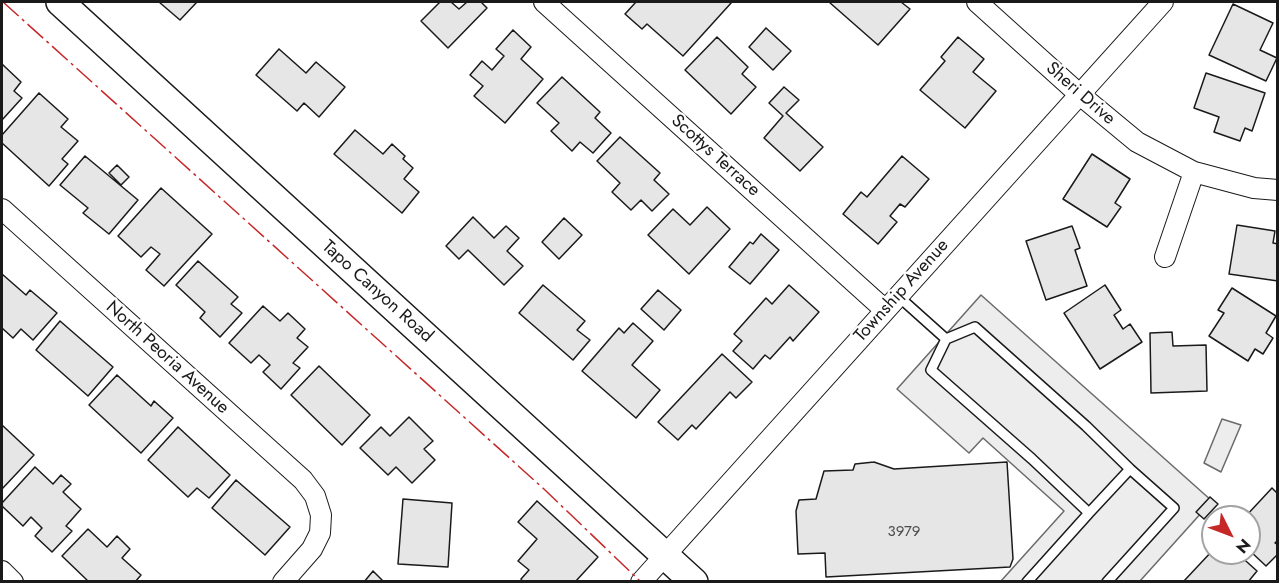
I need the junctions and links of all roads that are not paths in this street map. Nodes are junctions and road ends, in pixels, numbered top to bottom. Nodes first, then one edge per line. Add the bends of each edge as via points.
1 (544, 2) edge
2 (977, 2) edge
3 (1163, 2) edge
4 (73, 6) edge
5 (1080, 94) junction
6 (1194, 172) junction
7 (1278, 190) edge
8 (2, 209) edge
9 (1165, 257) dead end
10 (891, 303) junction
11 (946, 339) junction
12 (1130, 468) junction
13 (1089, 513) junction
14 (665, 555) junction
15 (2, 571) edge
16 (13, 582) edge
17 (283, 582) edge
18 (641, 582) edge
19 (694, 582) edge
20 (1027, 582) edge
21 (1107, 582) edge

1 - 10 street, Scottys Terrace
2 - 5 street, Sheri Drive
3 - 5 street, Township Avenue
4 - 14 main road, Tapo Canyon Road
5 - 6 street, Sheri Drive via 1137,142
5 - 10 street, Township Avenue
6 - 7 street, Sheri Drive via 1254,188
6 - 9 street
8 - 17 street, North Peoria Avenue via 303,480 315,496 321,516 320,533 312,549
10 - 11 lane
10 - 14 street, Township Avenue
11 - 12 lane via 975,327
11 - 13 lane via 931,369
12 - 13 lane
12 - 21 lane via 1174,508
13 - 20 lane
14 - 18 street, Township Avenue
14 - 19 main road, Tapo Canyon Road
15 - 16 street

